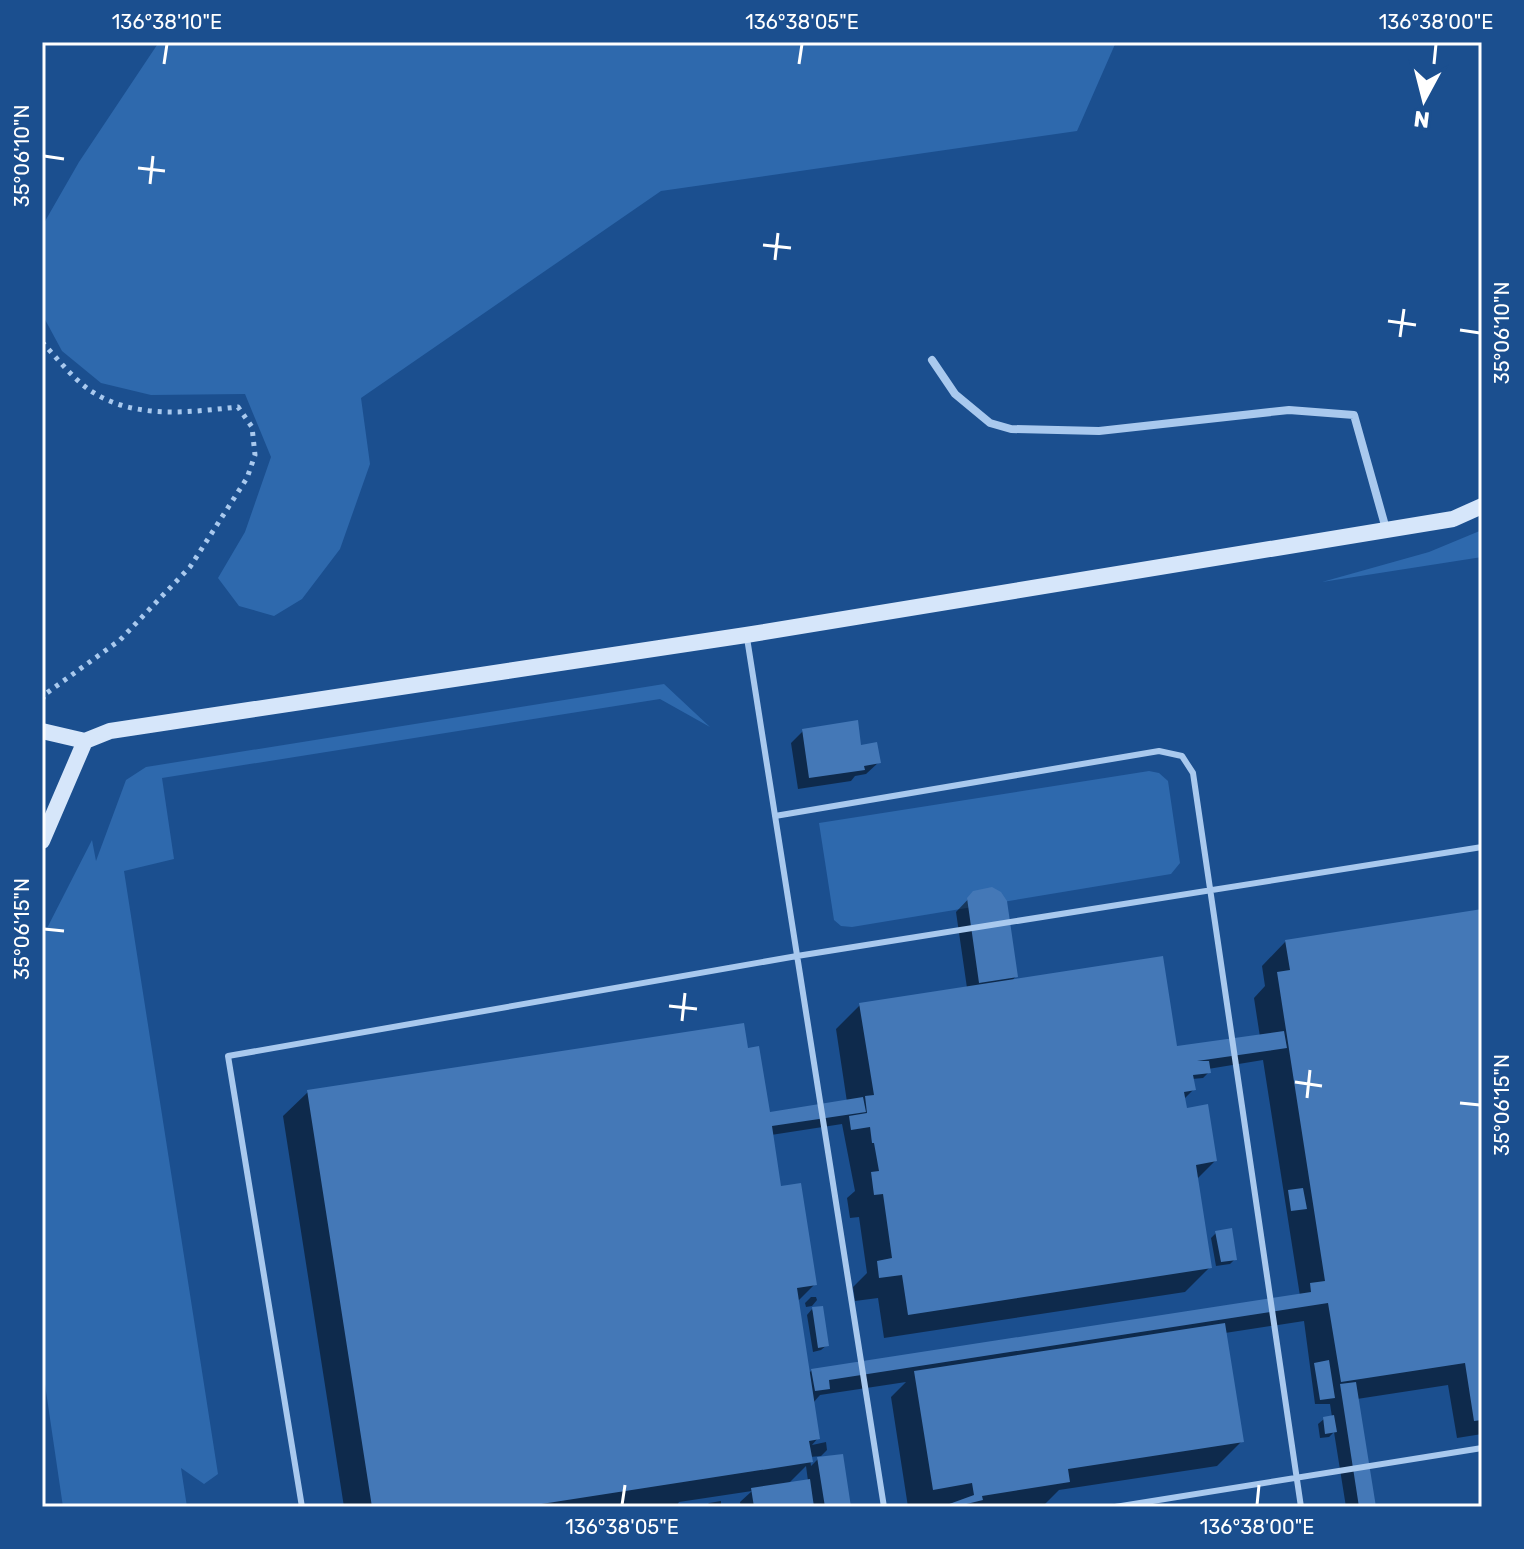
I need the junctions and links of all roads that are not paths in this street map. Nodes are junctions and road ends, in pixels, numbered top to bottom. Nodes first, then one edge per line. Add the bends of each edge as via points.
1 (932, 360) dead end
2 (1482, 506) edge
3 (1386, 529) junction
4 (746, 635) junction
5 (42, 731) edge
6 (85, 741) junction
7 (775, 816) junction
8 (42, 841) edge
9 (1482, 847) edge
10 (1211, 890) junction
11 (797, 956) junction
12 (1482, 1448) edge
13 (1296, 1478) junction
14 (302, 1507) edge
15 (884, 1507) edge
16 (1115, 1507) edge
17 (1301, 1507) edge

1 - 3 street via 955,394 990,423 1011,429 1099,431 1289,410 1354,415
2 - 3 street via 1453,519
3 - 4 street
4 - 6 street via 110,731
4 - 7 lane
5 - 6 street
6 - 8 street
7 - 10 lane via 1159,751 1182,756 1193,773
7 - 11 lane
9 - 10 lane
10 - 11 lane
10 - 13 lane
11 - 14 lane via 228,1056
11 - 15 lane
12 - 13 lane
13 - 16 lane
13 - 17 lane

